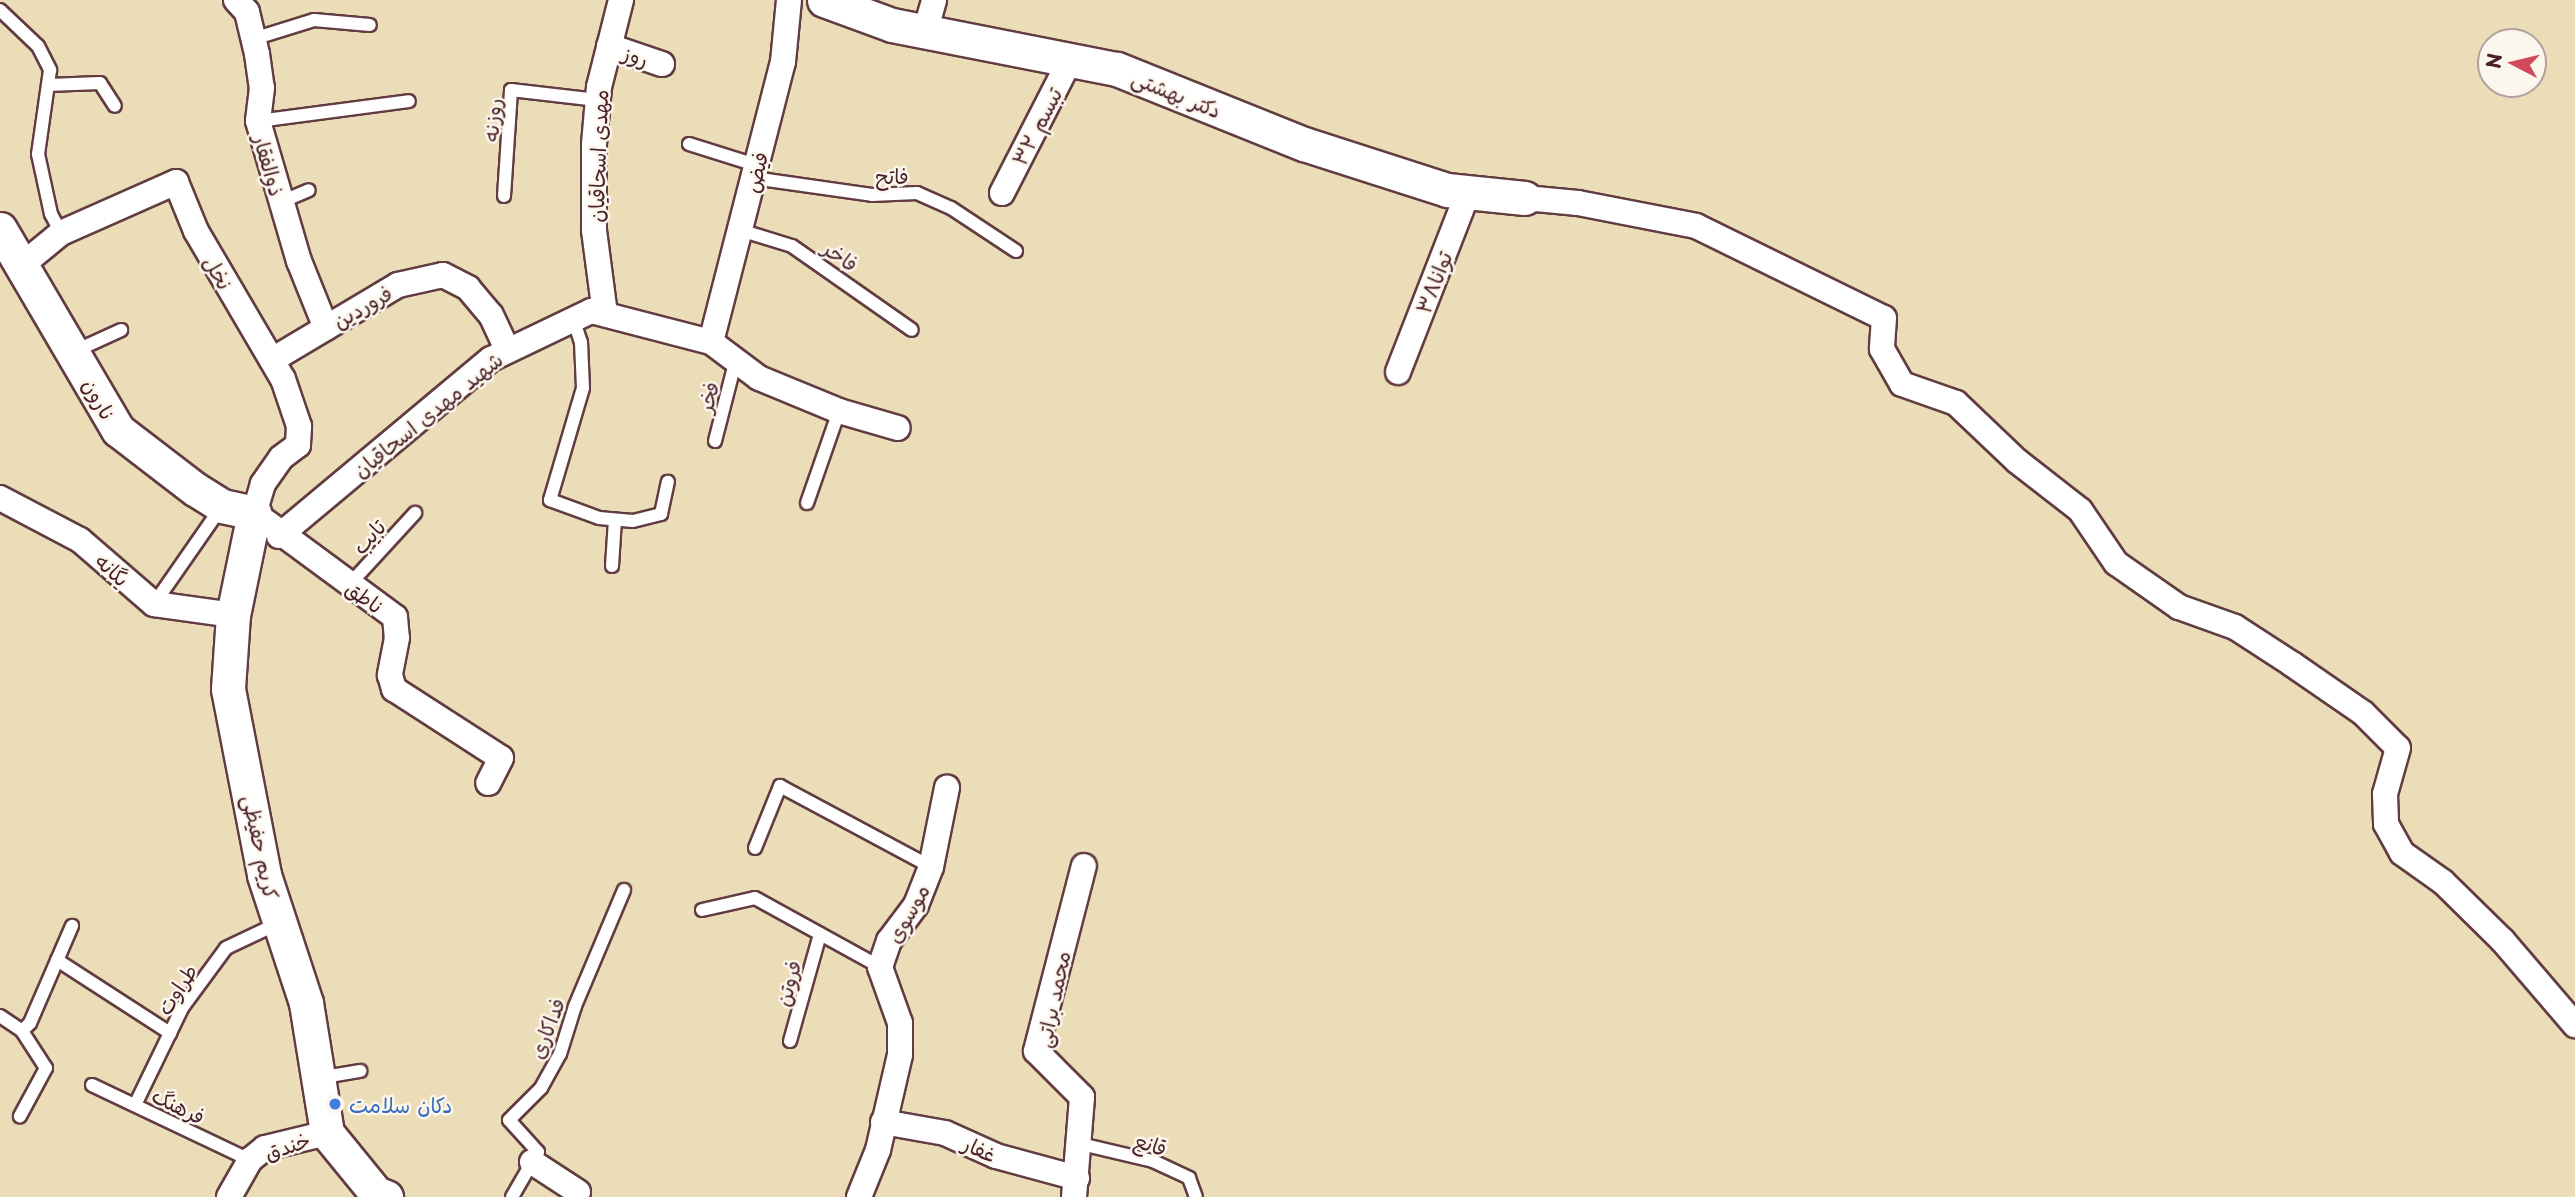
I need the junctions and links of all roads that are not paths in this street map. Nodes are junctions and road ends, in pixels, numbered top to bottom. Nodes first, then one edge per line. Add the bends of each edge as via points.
1 (236, 0) edge
2 (621, 0) edge
3 (789, 0) edge
4 (824, 0) edge
5 (934, 0) edge
6 (0, 10) edge
7 (370, 25) dead end
8 (925, 32) junction
9 (253, 39) junction
10 (609, 46) junction
11 (1070, 60) junction
12 (662, 64) dead end
13 (48, 86) junction
14 (597, 100) junction
15 (410, 101) dead end
16 (115, 106) dead end
17 (258, 121) junction
18 (689, 144) dead end
19 (755, 172) junction
20 (309, 190) dead end
21 (1468, 192) junction
22 (1002, 193) dead end
23 (504, 196) dead end
24 (1525, 198) joint
25 (281, 202) junction
26 (0, 229) edge
27 (740, 230) junction
28 (61, 233) junction
29 (1016, 251) dead end
30 (11, 263) edge
31 (605, 314) junction
32 (573, 318) junction
33 (326, 328) junction
34 (121, 330) dead end
35 (912, 330) dead end
36 (711, 342) junction
37 (507, 350) junction
38 (73, 352) junction
39 (272, 360) junction
40 (735, 363) junction
41 (1398, 372) dead end
42 (839, 411) junction
43 (898, 428) dead end
44 (715, 441) dead end
45 (668, 482) dead end
46 (0, 498) edge
47 (807, 503) dead end
48 (238, 510) junction
49 (415, 513) dead end
50 (615, 520) junction
51 (279, 536) junction
52 (612, 566) dead end
53 (349, 585) junction
54 (154, 604) junction
55 (233, 615) junction
56 (488, 783) dead end
57 (947, 788) dead end
58 (755, 848) dead end
59 (1084, 866) dead end
60 (931, 867) junction
61 (624, 890) dead end
62 (702, 910) dead end
63 (280, 923) junction
64 (72, 926) dead end
65 (820, 934) junction
66 (57, 960) junction
67 (880, 967) junction
68 (0, 1016) edge
69 (2575, 1025) edge
70 (22, 1031) junction
71 (170, 1033) junction
72 (790, 1041) dead end
73 (360, 1072) dead end
74 (318, 1078) junction
75 (92, 1085) dead end
76 (135, 1105) junction
77 (20, 1116) dead end
78 (883, 1122) junction
79 (327, 1133) junction
80 (1081, 1144) junction
81 (250, 1160) junction
82 (532, 1162) junction
83 (1076, 1188) edge
84 (578, 1192) dead end
85 (378, 1196) edge
86 (229, 1197) edge
87 (512, 1197) edge
88 (859, 1197) edge
89 (1196, 1197) edge

1 - 9 street, ذوالفقار via 247,12
2 - 10 street, مهدی اسحاقیان
3 - 19 street, فیض via 783,62
4 - 8 street, دکتر بهشتی
5 - 8 street
6 - 13 lane via 38,46 50,70
7 - 9 lane via 314,20
8 - 11 street, دکتر بهشتی
9 - 17 street, ذوالفقار via 262,88
10 - 12 street, روز
10 - 14 street, مهدی اسحاقیان
11 - 21 street, دکتر بهشتی via 1117,69 1304,144 1447,190
11 - 22 street, تبسم ۳۲
13 - 16 lane via 100,83
13 - 28 lane via 38,154 51,214
14 - 23 lane, روزنه via 511,90
14 - 31 street, مهدی اسحاقیان via 594,230
15 - 17 lane
17 - 25 street, ذوالفقار
18 - 19 lane, فاتح
19 - 27 street, فیض
19 - 29 lane, فاتح via 872,195 917,193 951,208
20 - 25 lane
21 - 24 street, دکتر بهشتی
21 - 41 street, توانا۳۸
24 - 69 street via 1578,203 1696,226 1884,318 1881,349 1902,384 1956,403 2017,461 2080,510 2116,563 2179,607 2235,627 2292,664 2363,713 2398,748 2385,794 2386,824 2402,853 2460,899
25 - 33 street, ذوالفقار
26 - 30 street, نارون
27 - 35 lane, فاخر via 801,252
27 - 36 street, فیض
28 - 30 street, نخل
28 - 39 street, نخل via 176,182 196,231
30 - 38 street, نارون
31 - 32 street, شهید مهدی اسحاقیان via 591,310
31 - 36 street, شهید مهدی اسحاقیان
32 - 37 street, شهید مهدی اسحاقیان
32 - 50 lane via 581,342 583,388 550,500
33 - 37 street, فروردین via 398,285 443,275 467,288 491,315
33 - 39 street, فروردین
34 - 38 lane
36 - 40 street, شهید مهدی اسحاقیان
37 - 51 street, شهید مهدی اسحاقیان
38 - 48 street, نارون via 118,430
39 - 48 street, نخل via 299,426 298,445 281,458
40 - 42 street, شهید مهدی اسحاقیان
40 - 44 lane, فخر
42 - 43 street, شهید مهدی اسحاقیان
42 - 47 lane
45 - 50 lane via 661,514
46 - 54 street, یگانه via 79,540
48 - 51 street, ناطق
48 - 54 lane
48 - 55 street, کریم حفیظی
49 - 53 lane, تایب
50 - 52 lane
51 - 53 street, ناطق
53 - 56 street, ناطق via 395,617 397,638 390,675 394,689 501,758
54 - 55 street
55 - 63 street, کریم حفیظی via 228,688 264,875
57 - 60 street, موسوی
58 - 60 lane via 780,786
59 - 80 street, محمد براتی via 1036,1051 1047,1067 1075,1084 1082,1097
60 - 67 street, موسوی via 916,905 889,941
61 - 82 lane, فداکاری via 560,1054 541,1088 509,1120 538,1152
62 - 65 lane via 755,898
63 - 71 lane, طراوت via 226,948 182,1008
63 - 74 street, کریم حفیظی via 306,1003
64 - 66 lane
65 - 67 lane
65 - 72 lane, فروتن
66 - 70 lane
66 - 71 lane
67 - 78 street, موسوی via 900,1023 900,1055
68 - 70 lane
70 - 77 lane via 46,1068
71 - 76 lane, طراوت
73 - 74 lane
74 - 79 street, کریم حفیظی
75 - 76 lane, فرهنگ
76 - 81 lane, فرهنگ
78 - 83 street, غفار via 944,1133
78 - 88 street, موسوی via 878,1150
79 - 81 street, خندق via 265,1148
79 - 85 street, کریم حفیظی
80 - 83 street, محمد براتی
80 - 89 lane, قانع via 1153,1161 1189,1178
81 - 86 street, خندق
82 - 84 street
82 - 87 lane

